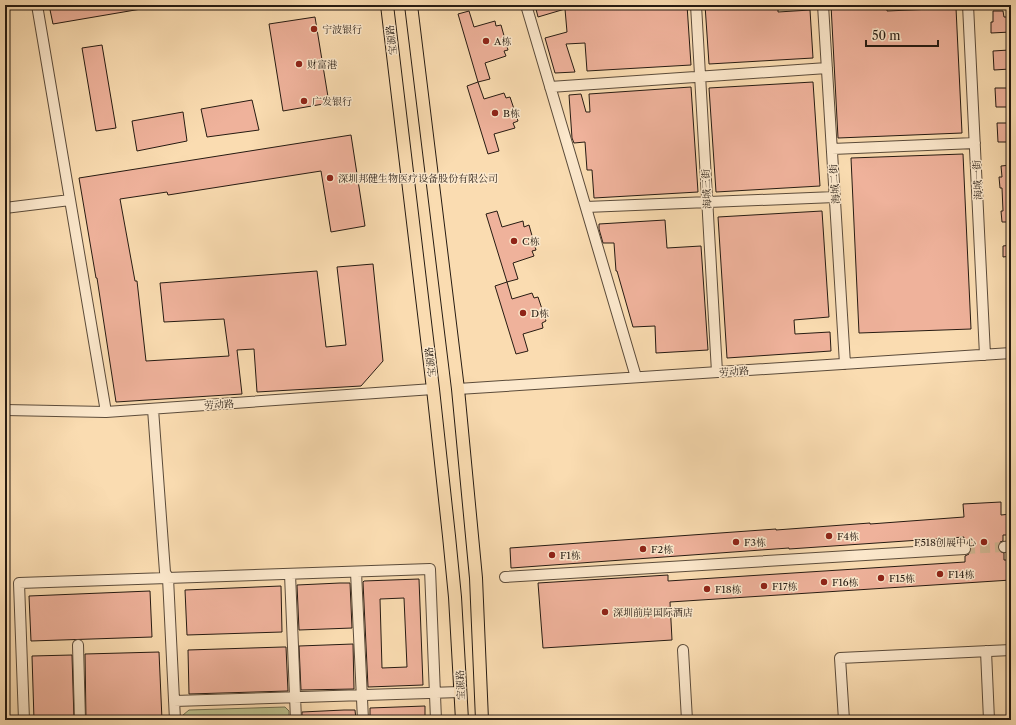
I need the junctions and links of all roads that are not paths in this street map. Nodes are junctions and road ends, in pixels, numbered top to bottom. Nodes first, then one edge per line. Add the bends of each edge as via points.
1 (37, 5) edge
2 (387, 5) edge
3 (411, 5) edge
4 (526, 5) edge
5 (696, 5) edge
6 (823, 5) edge
7 (968, 5) edge
8 (827, 68) junction
9 (700, 76) junction
10 (550, 86) junction
11 (975, 143) junction
12 (832, 149) junction
13 (835, 197) junction
14 (70, 200) junction
15 (707, 203) junction
16 (5, 208) edge
17 (586, 208) junction
18 (1011, 353) edge
19 (985, 355) junction
20 (845, 364) junction
21 (716, 372) junction
22 (636, 377) junction
23 (433, 389) junction
24 (458, 389) junction
25 (153, 409) junction
26 (5, 410) edge
27 (106, 412) junction
28 (965, 549) tunnel mouth
29 (356, 572) junction
30 (290, 574) junction
31 (505, 577) dead end
32 (168, 578) junction
33 (78, 645) dead end
34 (683, 650) dead end
35 (1011, 650) edge
36 (986, 651) junction
37 (435, 692) junction
38 (460, 692) junction
39 (362, 695) junction
40 (295, 697) junction
41 (174, 701) junction
42 (24, 720) edge
43 (80, 720) edge
44 (175, 720) edge
45 (296, 720) edge
46 (363, 720) edge
47 (436, 720) edge
48 (462, 720) edge
49 (482, 720) edge
50 (687, 720) edge
51 (844, 720) edge
52 (989, 720) edge

1 - 14 street
2 - 23 main road, 宝源路
3 - 24 main road, 宝源路
4 - 10 street
5 - 9 street, 海城三街
6 - 8 street, 海城二街
7 - 11 street, 海城一街
8 - 9 street
8 - 12 street, 海城二街
9 - 10 street
9 - 15 street, 海城三街
10 - 17 street
11 - 12 street
11 - 19 street, 海城一街
12 - 13 street, 海城二街
13 - 15 street
13 - 20 street, 海城二街
14 - 16 street
14 - 27 street
15 - 17 street
15 - 21 street, 海城三街
17 - 22 street
18 - 19 street, 劳动路
19 - 20 street, 劳动路
20 - 21 street, 劳动路
21 - 22 street, 劳动路
22 - 24 street, 劳动路
23 - 25 street, 劳动路
23 - 38 main road, 宝源路 via 455,597
24 - 49 main road, 宝源路 via 476,578
25 - 27 street, 劳动路
25 - 32 street via 165,572
26 - 27 street, 劳动路
28 - 31 street
29 - 30 street
29 - 37 street via 430,569
29 - 39 street
30 - 32 street
30 - 40 street
32 - 41 street
32 - 42 street via 19,583
33 - 43 street
34 - 50 street
35 - 36 street
36 - 51 street via 840,658
36 - 52 street
37 - 38 street
37 - 39 street
37 - 47 street
38 - 48 main road, 宝源路
39 - 40 street
39 - 46 street
40 - 41 street
40 - 45 street
41 - 44 street

